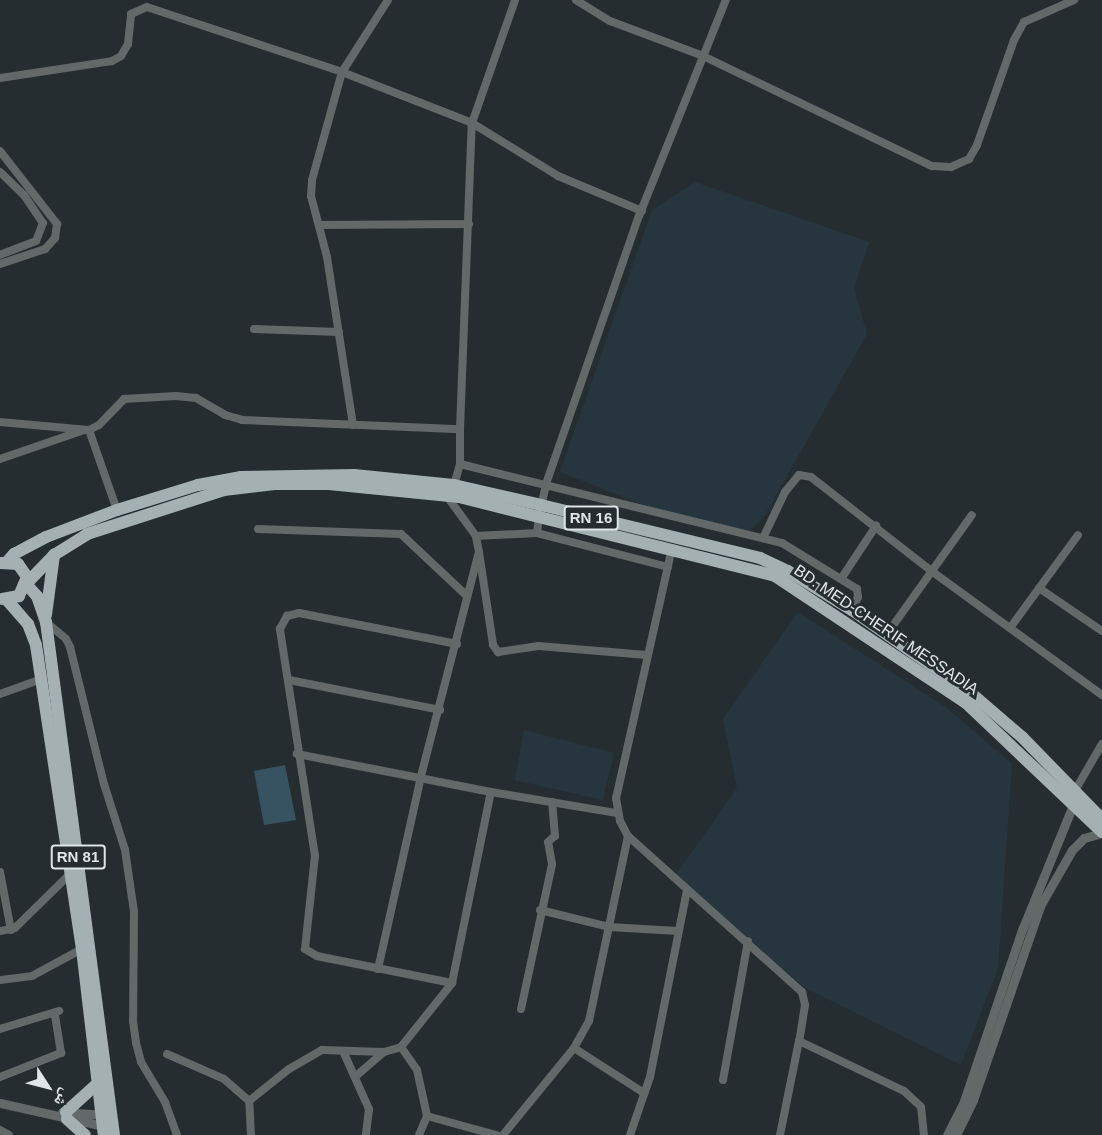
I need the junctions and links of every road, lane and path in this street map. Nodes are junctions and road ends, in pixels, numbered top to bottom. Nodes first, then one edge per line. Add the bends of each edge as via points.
1 (388, 0) edge
2 (515, 0) edge
3 (576, 0) edge
4 (726, 0) edge
5 (1074, 0) edge
6 (703, 56) junction
7 (342, 72) junction
8 (0, 78) edge
9 (472, 123) junction
10 (0, 152) edge
11 (0, 172) edge
12 (642, 211) junction
13 (468, 224) junction
14 (319, 225) junction
15 (0, 255) edge
16 (0, 264) edge
17 (254, 329) dead end
18 (339, 332) junction
19 (0, 422) edge
20 (353, 425) junction
21 (460, 429) junction
22 (88, 430) junction
23 (0, 459) edge
24 (460, 464) junction
25 (546, 484) junction
26 (450, 490) junction
27 (117, 510) junction
28 (540, 511) junction
29 (972, 515) dead end
30 (876, 526) junction
31 (258, 529) dead end
32 (537, 533) junction
33 (1078, 535) dead end
34 (476, 536) junction
35 (764, 536) junction
36 (672, 549) junction
37 (478, 552) junction
38 (54, 555) junction
39 (2, 563) edge
40 (668, 567) junction
41 (930, 570) junction
42 (841, 579) junction
43 (27, 584) junction
44 (1039, 588) junction
45 (465, 594) junction
46 (3, 599) edge
47 (852, 610) junction
48 (46, 622) junction
49 (1010, 628) junction
50 (1102, 631) edge
51 (887, 634) junction
52 (456, 644) junction
53 (647, 655) junction
54 (42, 679) junction
55 (289, 680) junction
56 (0, 694) edge
57 (1102, 695) edge
58 (440, 710) junction
59 (1102, 744) edge
60 (297, 754) junction
61 (1099, 756) edge
62 (421, 776) junction
63 (491, 792) junction
64 (1072, 799) junction
65 (552, 802) junction
66 (617, 813) junction
67 (1102, 819) edge
68 (1102, 833) edge
69 (628, 836) junction
70 (0, 872) edge
71 (71, 873) junction
72 (687, 890) junction
73 (540, 910) junction
74 (609, 927) junction
75 (11, 930) junction
76 (0, 931) edge
77 (678, 931) junction
78 (748, 941) junction
79 (82, 950) junction
80 (378, 969) junction
81 (0, 981) edge
82 (452, 983) junction
83 (521, 1009) dead end
84 (0, 1029) edge
85 (799, 1041) junction
86 (401, 1047) junction
87 (574, 1048) junction
88 (343, 1051) junction
89 (384, 1052) junction
90 (167, 1054) dead end
91 (0, 1077) edge
92 (355, 1077) junction
93 (723, 1080) dead end
94 (98, 1083) junction
95 (644, 1093) junction
96 (0, 1100) edge
97 (249, 1101) junction
98 (62, 1115) junction
99 (427, 1116) junction
100 (108, 1126) edge
101 (0, 1130) edge
102 (469, 1132) edge
103 (953, 1132) edge
104 (9, 1135) edge
105 (85, 1135) edge
106 (177, 1135) edge
107 (251, 1135) edge
108 (366, 1135) edge
109 (418, 1135) edge
110 (496, 1135) edge
111 (503, 1135) edge
112 (630, 1135) edge
113 (780, 1135) edge
114 (924, 1135) edge

1 - 7 street
2 - 9 street
3 - 6 street via 610,21
4 - 6 street
5 - 6 street via 1024,22 977,145 969,159 951,167 932,166
6 - 12 street
7 - 8 street via 147,7 131,14 128,44 121,56 112,61
7 - 9 street
7 - 14 street via 312,180 311,196
9 - 12 street via 558,176
9 - 13 street
10 - 16 street via 57,224 55,238 45,249
11 - 15 street via 43,223 36,241
12 - 25 street
13 - 14 street
13 - 21 street
14 - 18 street
17 - 18 street
18 - 20 street
19 - 22 street
20 - 21 street
20 - 22 street via 242,420 225,416 196,398 176,396 124,399 99,425
21 - 24 street
22 - 23 street
22 - 27 street
24 - 25 street
24 - 26 street
25 - 28 street
25 - 35 street
26 - 27 highway, BD. MED-CHERIF MESSADIA / RN 16 via 323,474 242,477 198,485
26 - 28 highway, BD. MED-CHERIF MESSADIA / RN 16
26 - 34 street
26 - 38 highway, BD. MED-CHERIF MESSADIA / RN 16 via 329,484 234,489 116,523 87,534
27 - 39 highway, BD. MED-CHERIF MESSADIA / RN 16 via 46,537
28 - 32 street
28 - 36 highway, BD. MED-CHERIF MESSADIA / RN 16
28 - 47 highway, BD. MED-CHERIF MESSADIA / RN 16 via 760,558
29 - 41 street
30 - 35 street via 811,477 799,475 785,492
30 - 41 street
30 - 42 street
31 - 45 street via 400,534
32 - 34 street
32 - 40 street
33 - 44 street
34 - 37 street
35 - 42 street via 805,555
36 - 40 street
36 - 64 highway, BD. MED-CHERIF MESSADIA / RN 16 via 755,568 805,593 965,702
37 - 45 street
37 - 53 street via 493,645 498,652 539,646
38 - 43 highway, BD. MED-CHERIF MESSADIA / RN 16
38 - 48 highway
39 - 43 highway via 22,568
40 - 53 street
41 - 49 street
41 - 51 street
42 - 47 street via 858,591
43 - 46 highway, BD. MED-CHERIF MESSADIA via 19,596
43 - 48 highway, RN 81 via 37,596
44 - 49 street
44 - 50 street
45 - 52 street
46 - 54 highway, RN 81 via 33,634
47 - 51 highway, BD. MED-CHERIF MESSADIA / RN 16
48 - 100 highway, RN 81
48 - 106 street via 66,639 70,648 125,850 134,912 132,1021 136,1043 141,1062 165,1102
49 - 57 street
51 - 64 highway, BD. MED-CHERIF MESSADIA / RN 16 via 999,717
52 - 55 street via 292,614 280,628
52 - 58 street
53 - 66 street via 616,798
54 - 56 street
54 - 71 highway, RN 81
55 - 58 street
55 - 60 street
58 - 62 street
59 - 61 street
60 - 62 street
60 - 80 street via 315,856 305,949 317,956
61 - 64 street
62 - 63 street
62 - 80 street
63 - 65 street
63 - 82 street
64 - 67 highway, BD. MED-CHERIF MESSADIA / RN 16
64 - 68 highway, BD. MED-CHERIF MESSADIA / RN 16
64 - 103 street via 1022,930
65 - 66 street
65 - 73 street via 555,836 548,842 552,864
66 - 69 street
68 - 103 street via 1078,842 1040,906
69 - 72 street
69 - 74 street
70 - 75 street
71 - 75 street
71 - 79 highway, RN 81
72 - 77 street
72 - 78 street
73 - 74 street
73 - 83 street
74 - 77 street
74 - 87 street via 589,1021
75 - 76 street
77 - 95 street
78 - 85 street via 802,992 805,1005
78 - 93 street
79 - 81 street via 32,976
79 - 94 highway, RN 81
80 - 82 street
82 - 86 street
84 - 91 street via 57,1013 61,1053
85 - 113 street
85 - 114 street via 904,1091 921,1107
86 - 89 street
86 - 99 street via 417,1070
87 - 95 street
87 - 111 street
88 - 89 street
88 - 92 street
88 - 97 street via 311,1054
89 - 92 street
90 - 97 street via 224,1079
92 - 108 street via 369,1109
94 - 98 highway
94 - 100 highway, RN 81
95 - 112 street
96 - 98 street
97 - 107 street
98 - 100 street
98 - 105 highway
99 - 102 street
99 - 109 street
101 - 104 street
102 - 110 street

